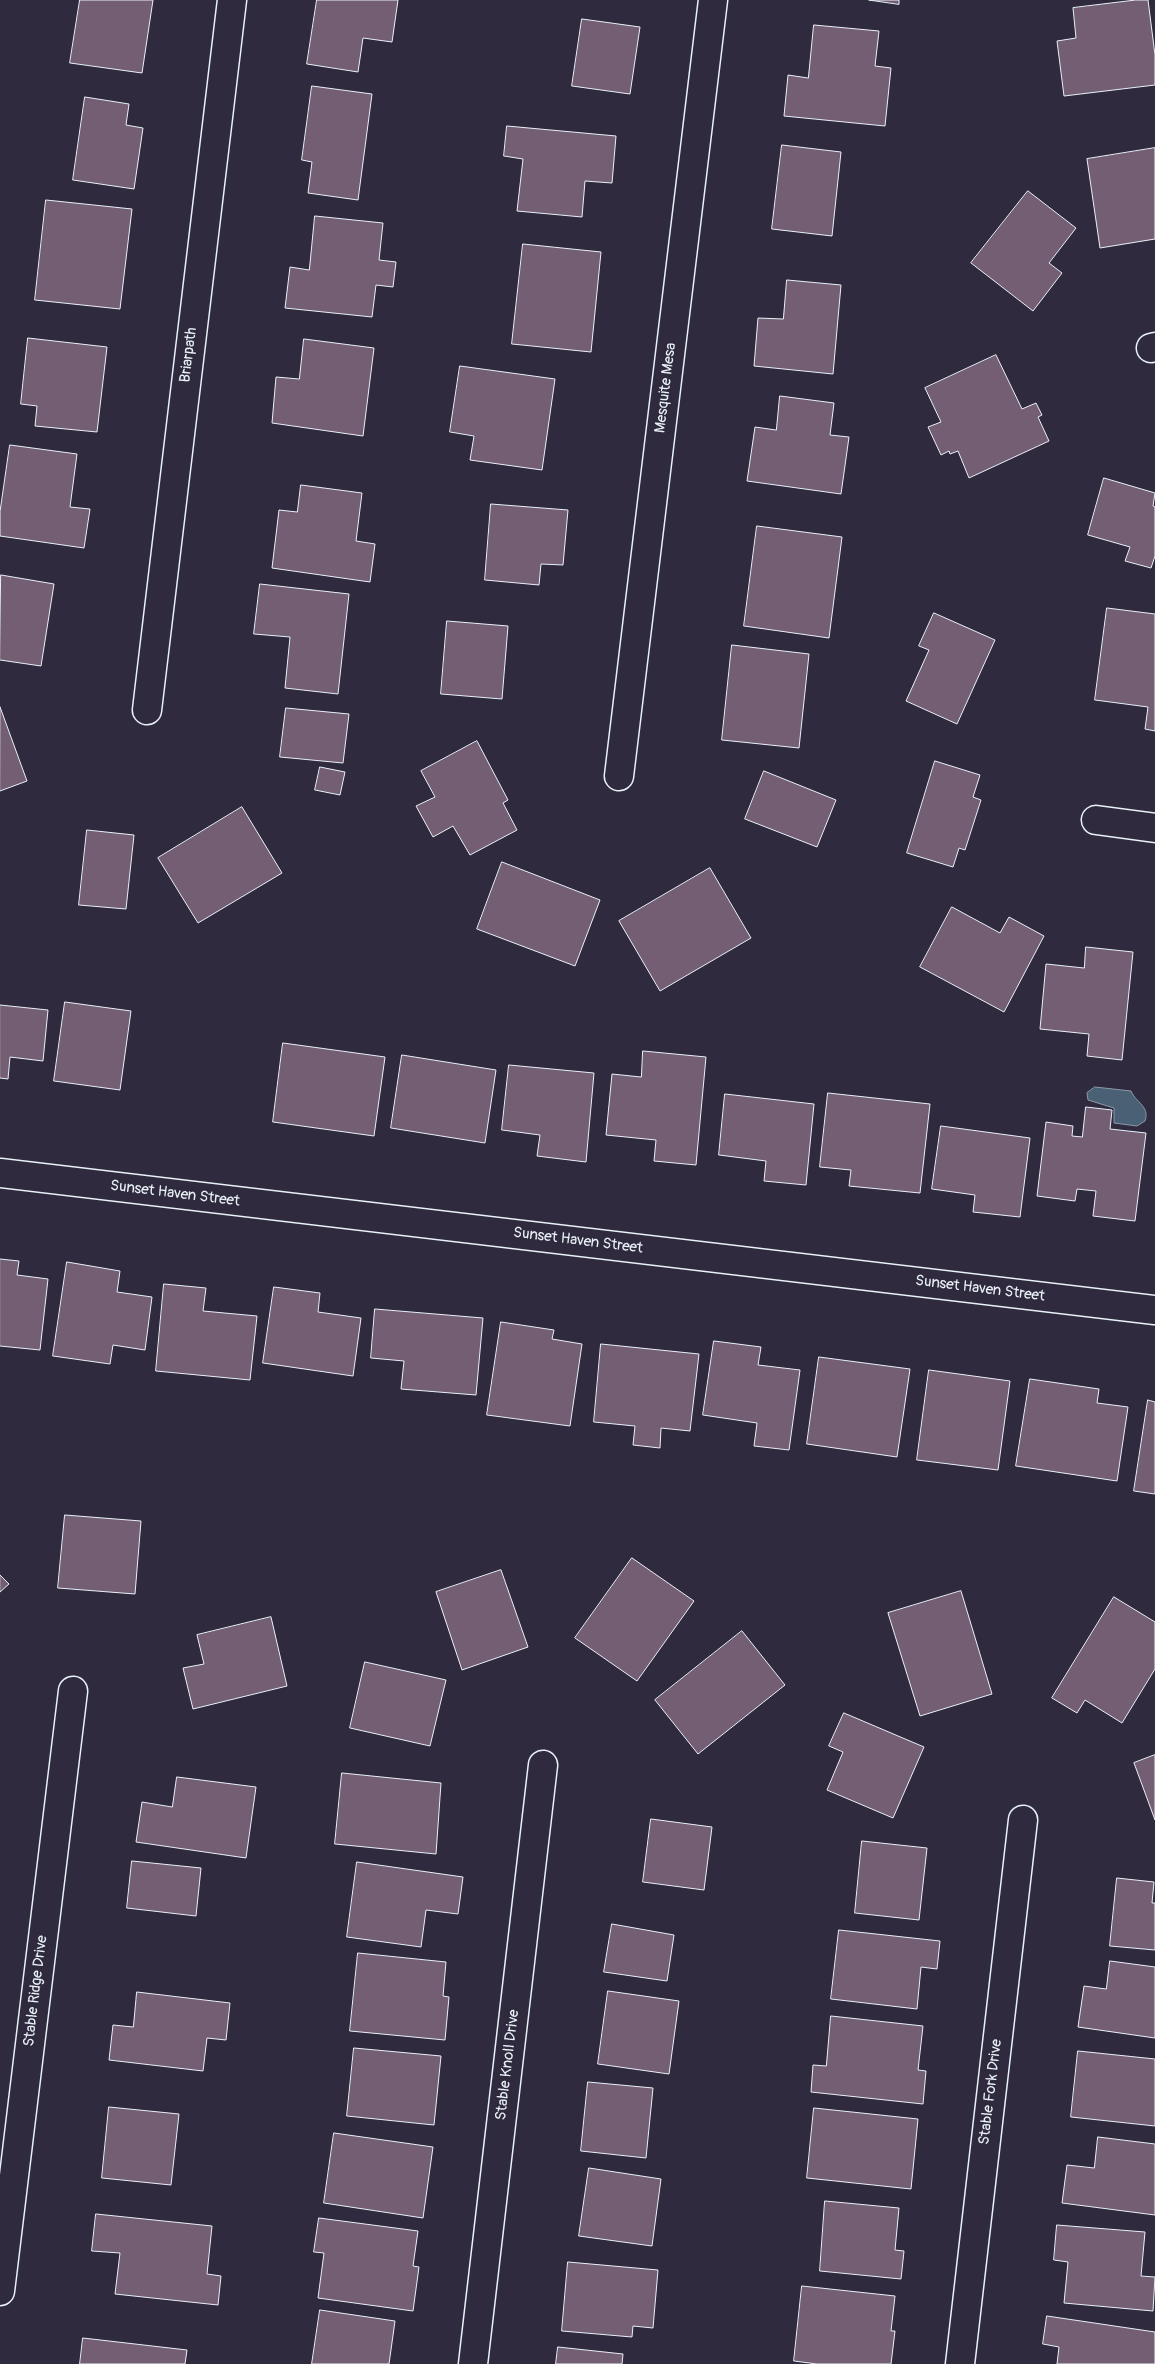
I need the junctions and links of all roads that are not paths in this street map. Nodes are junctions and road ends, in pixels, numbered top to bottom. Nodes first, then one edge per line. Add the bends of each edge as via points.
1 (232, 0) edge
2 (713, 0) edge
3 (147, 710) dead end
4 (619, 776) dead end
5 (1096, 820) dead end
6 (1155, 828) edge
7 (0, 1173) edge
8 (1155, 1310) edge
9 (73, 1691) dead end
10 (543, 1765) dead end
11 (1023, 1820) dead end
12 (0, 2291) edge
13 (474, 2364) edge
14 (960, 2364) edge

1 - 3 street, Briarpath
2 - 4 street, Mesquite Mesa
5 - 6 street
7 - 8 street, Sunset Haven Street
9 - 12 street, Stable Ridge Drive
10 - 13 street, Stable Knoll Drive
11 - 14 street, Stable Fork Drive

